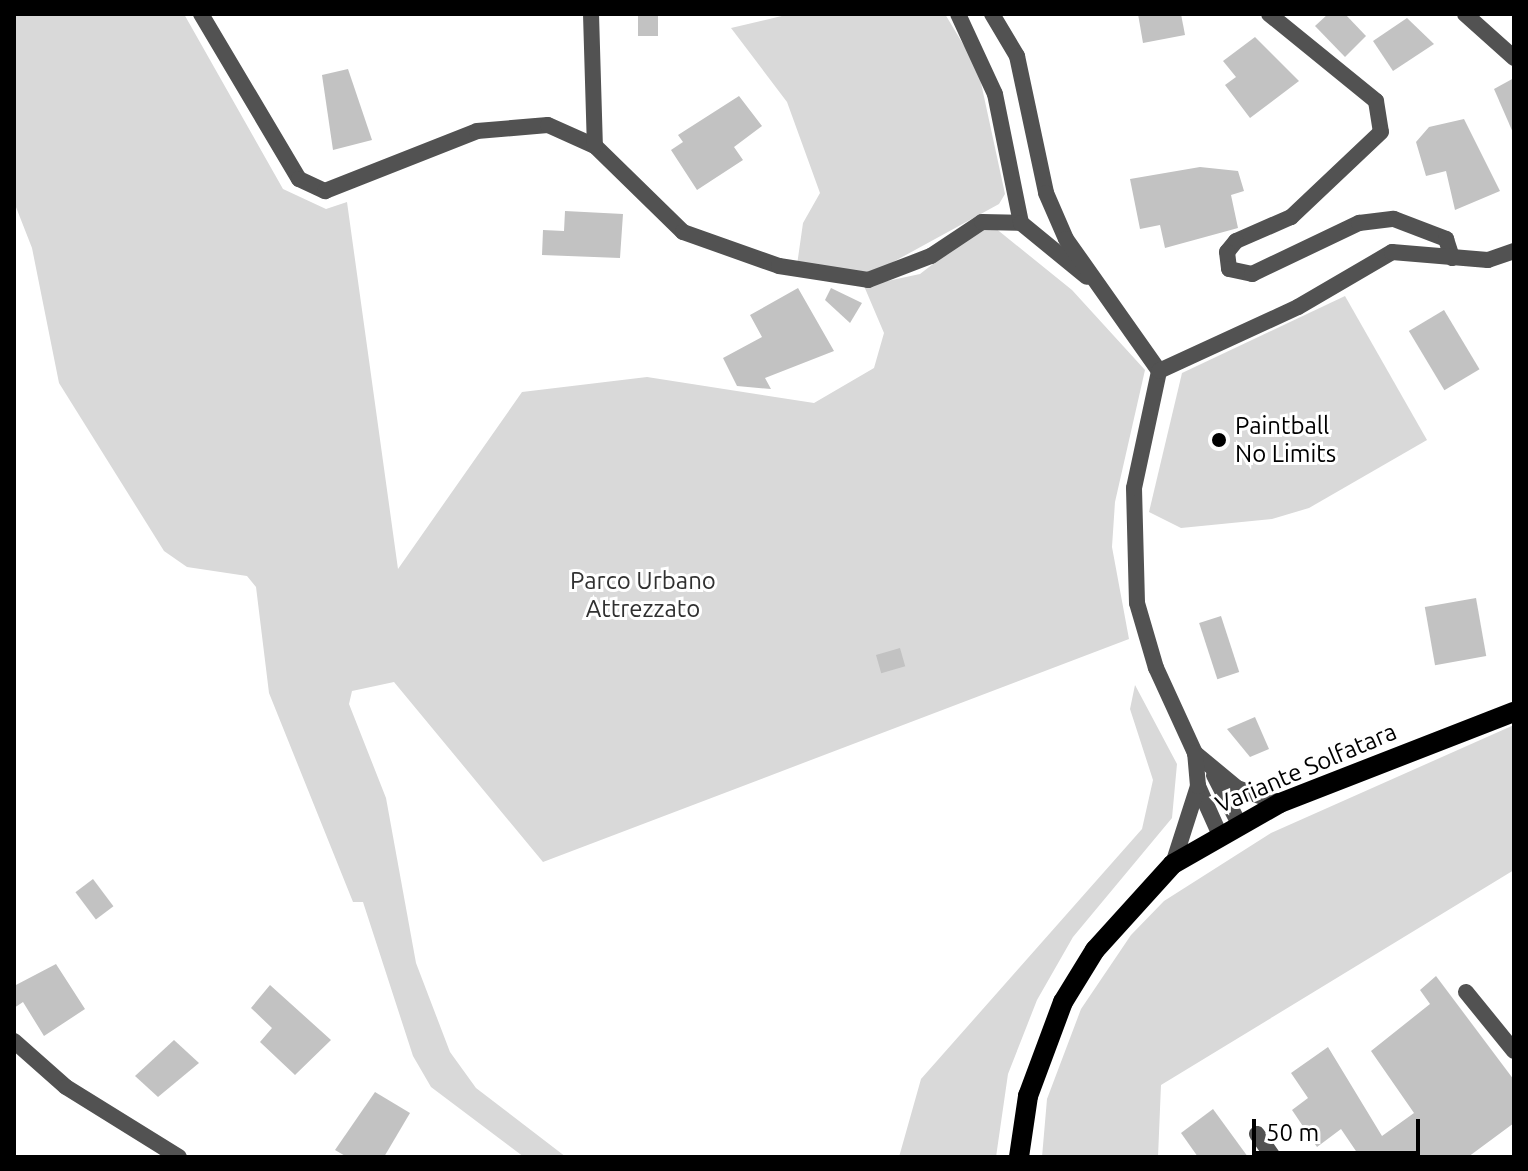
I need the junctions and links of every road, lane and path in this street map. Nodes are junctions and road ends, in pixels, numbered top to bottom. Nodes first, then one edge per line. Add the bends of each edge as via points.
1 (201, 14) edge
2 (591, 14) edge
3 (958, 14) edge
4 (992, 14) edge
5 (1269, 14) edge
6 (1465, 14) edge
7 (1514, 58) edge
8 (595, 146) junction
9 (1021, 223) junction
10 (1514, 251) edge
11 (1452, 258) junction
12 (1102, 288) junction
13 (1159, 371) junction
14 (1514, 712) edge
15 (1195, 753) junction
16 (1214, 775) junction
17 (1198, 786) junction
18 (1280, 803) junction
19 (1238, 822) junction
20 (1219, 833) junction
21 (1173, 864) junction
22 (1466, 992) dead end
23 (14, 1041) edge
24 (1514, 1051) edge
25 (1257, 1134) dead end
26 (179, 1157) edge
27 (1019, 1157) edge
28 (1273, 1157) edge

1 - 8 street via 299,179 325,191 477,131 516,124 572,131
2 - 8 street
3 - 9 street via 995,94
4 - 12 street via 1017,56 1046,193 1066,239
5 - 11 street via 1376,101 1381,132 1291,217 1236,241 1227,252 1229,269 1252,274 1359,223 1394,219 1446,239
6 - 7 street
8 - 9 street via 612,171 683,232 721,250 840,278 888,275 982,222
9 - 12 street
10 - 11 street via 1488,260
11 - 13 street via 1392,252 1298,307
12 - 13 street
13 - 15 street via 1134,488 1130,549 1155,664
14 - 18 main road, Variante Solfatara
15 - 16 street
15 - 17 street
16 - 18 street
16 - 19 street
17 - 20 street
17 - 21 street
18 - 19 main road, Variante Solfatara
19 - 20 main road, Variante Solfatara
20 - 21 main road, Variante Solfatara
21 - 27 main road, Variante Solfatara via 1095,950 1063,1002 1032,1081
22 - 24 street
23 - 26 street via 66,1087
25 - 28 street

